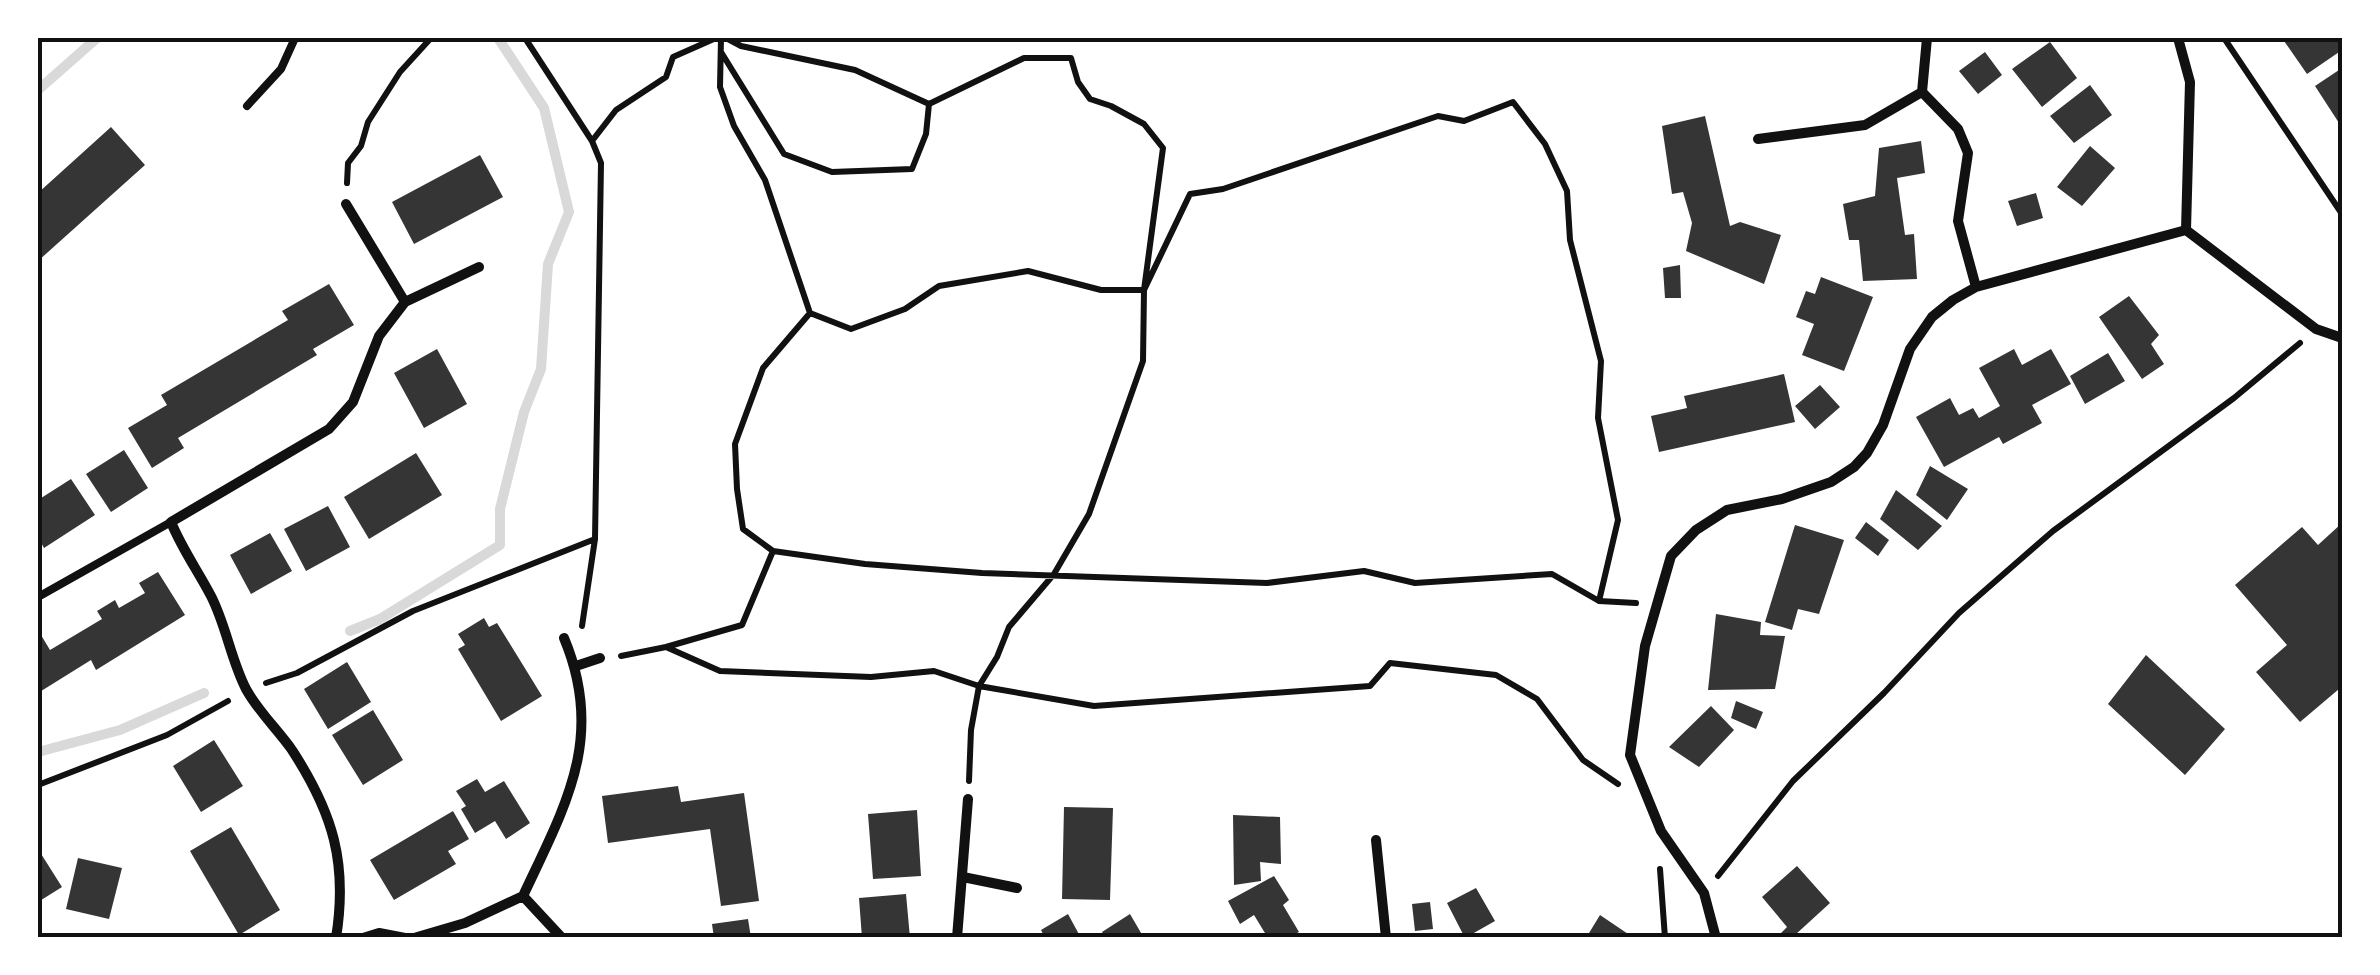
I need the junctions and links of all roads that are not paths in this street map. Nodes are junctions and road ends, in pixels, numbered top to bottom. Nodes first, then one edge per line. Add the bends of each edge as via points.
1 (295, 38) edge
2 (1927, 38) edge
3 (2178, 38) edge
4 (1922, 92) junction
5 (247, 106) dead end
6 (1758, 139) dead end
7 (346, 204) road end
8 (2186, 230) junction
9 (479, 267) dead end
10 (1976, 288) junction
11 (405, 302) junction
12 (2342, 338) edge
13 (171, 522) junction
14 (38, 598) edge
15 (564, 638) dead end
16 (600, 658) road end
17 (576, 666) junction
18 (968, 800) road end
19 (1376, 840) dead end
20 (963, 877) junction
21 (1016, 888) dead end
22 (523, 896) junction
23 (336, 938) edge
24 (363, 938) edge
25 (405, 938) edge
26 (414, 938) edge
27 (562, 938) edge
28 (957, 938) edge
29 (1386, 938) edge
30 (1716, 938) edge

1 - 5 lane via 281,70
2 - 4 street
3 - 8 street via 2190,82
4 - 6 street via 1865,125
4 - 10 street via 1958,129 1968,154 1958,221
7 - 11 street
8 - 10 street
8 - 12 street via 2316,329
9 - 11 street
10 - 30 street via 1932,316 1910,350 1882,425 1854,466 1782,499 1727,510 1671,556 1645,646 1630,755 1660,831 1704,893
11 - 13 street via 379,336 353,402 329,429
13 - 14 lane
13 - 23 street via 212,597 247,690 292,751 334,830 341,906
15 - 17 street
16 - 17 street
17 - 22 street via 584,731 569,798
18 - 20 street
19 - 29 street
20 - 21 street
20 - 28 street
22 - 26 street
22 - 27 street
24 - 25 street

